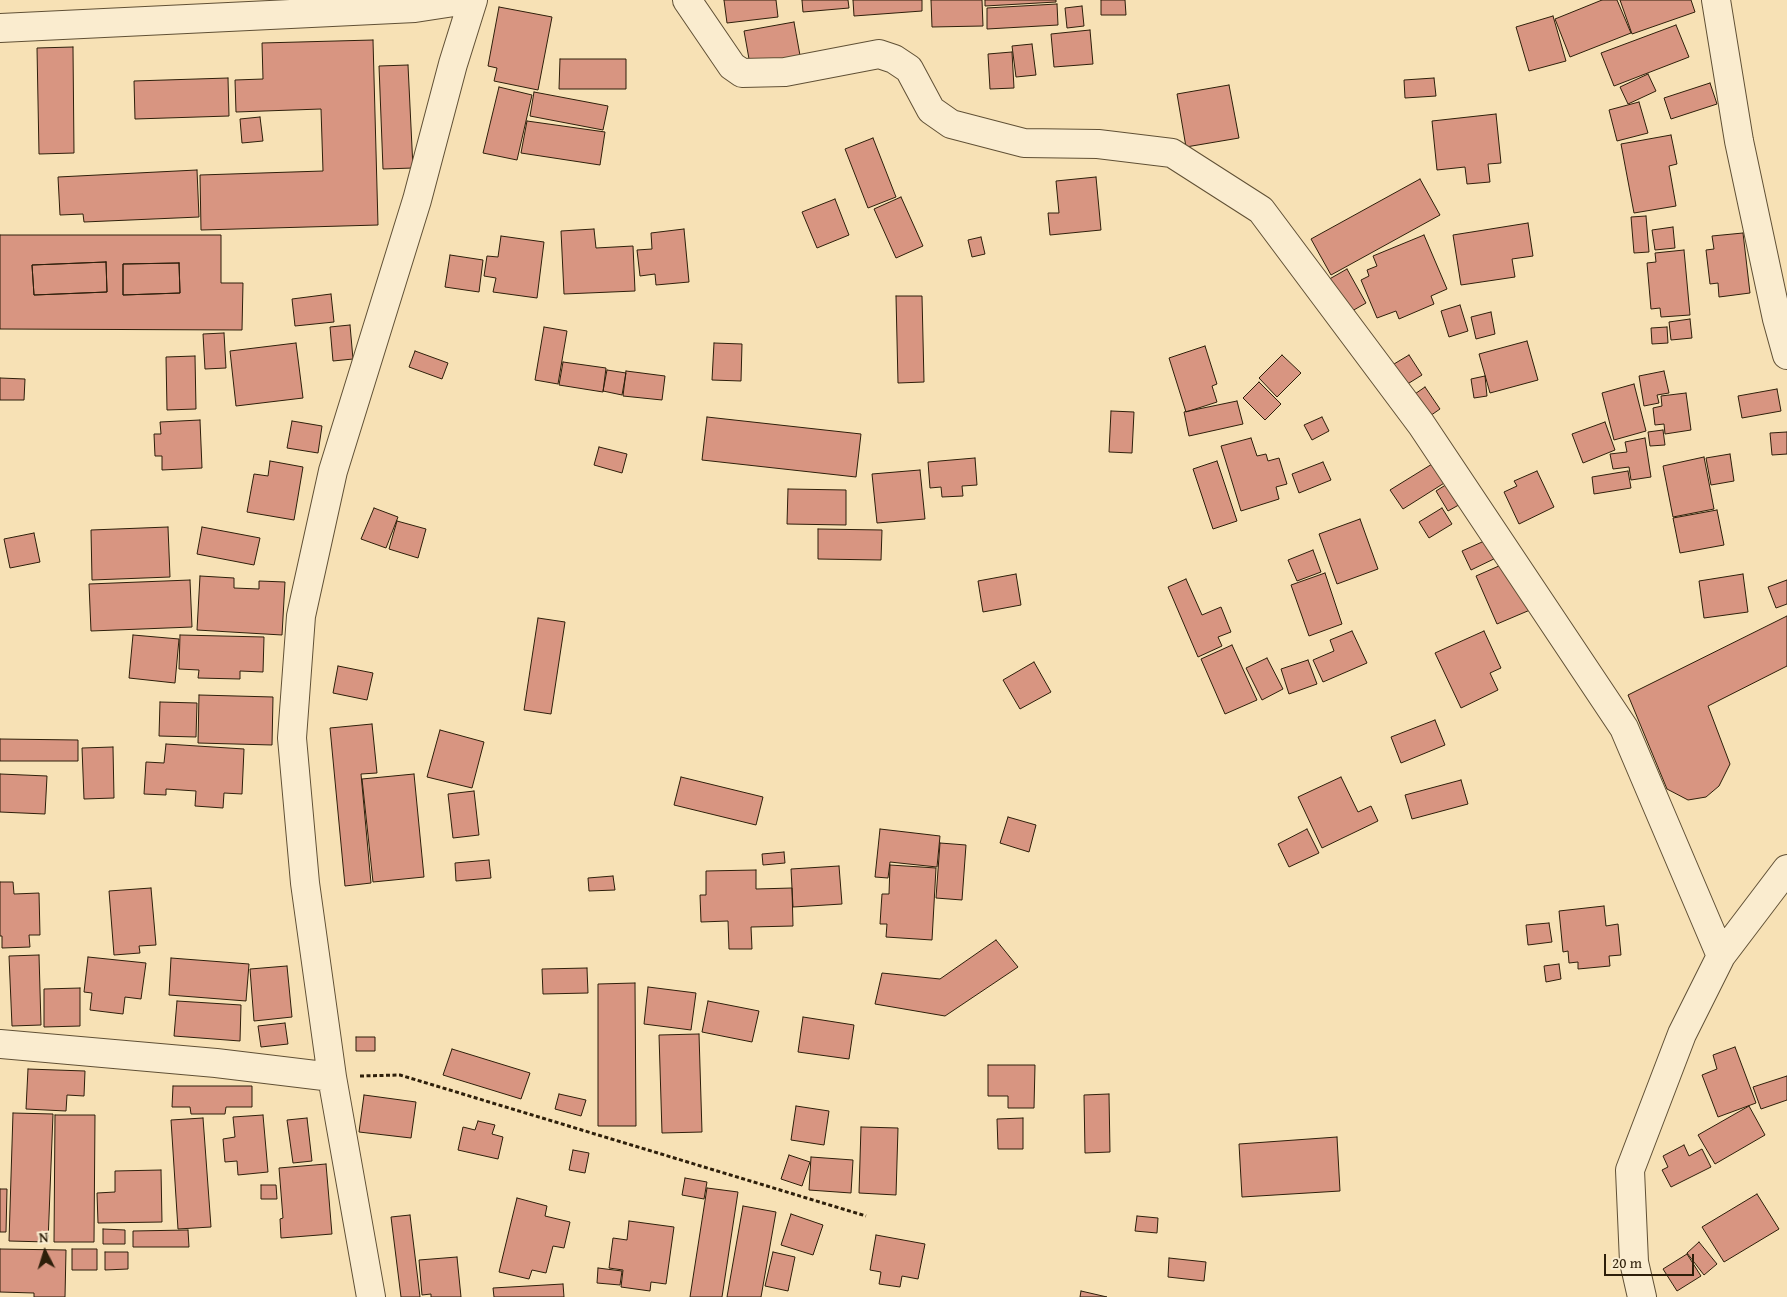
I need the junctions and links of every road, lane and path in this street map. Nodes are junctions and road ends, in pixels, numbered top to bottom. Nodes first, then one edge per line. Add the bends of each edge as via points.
1 (467, 0) edge
2 (473, 0) edge
3 (686, 0) edge
4 (1716, 0) edge
5 (0, 28) edge
6 (1787, 355) edge
7 (1787, 869) edge
8 (1721, 956) junction
9 (0, 1044) edge
10 (332, 1077) junction
11 (866, 1216) dead end
12 (371, 1297) edge
13 (1642, 1297) edge

1 - 5 street via 415,8
2 - 10 street via 417,200 333,471 301,616 292,738 305,883
3 - 8 street via 732,66 742,73 785,72 879,54 909,69 930,110 951,124 1024,143 1098,144 1172,153 1261,210 1421,424 1624,728
4 - 6 street via 1739,140
7 - 8 street
8 - 13 street via 1682,1034 1630,1170 1634,1262
9 - 10 street
10 - 11 path via 400,1075
10 - 12 street

